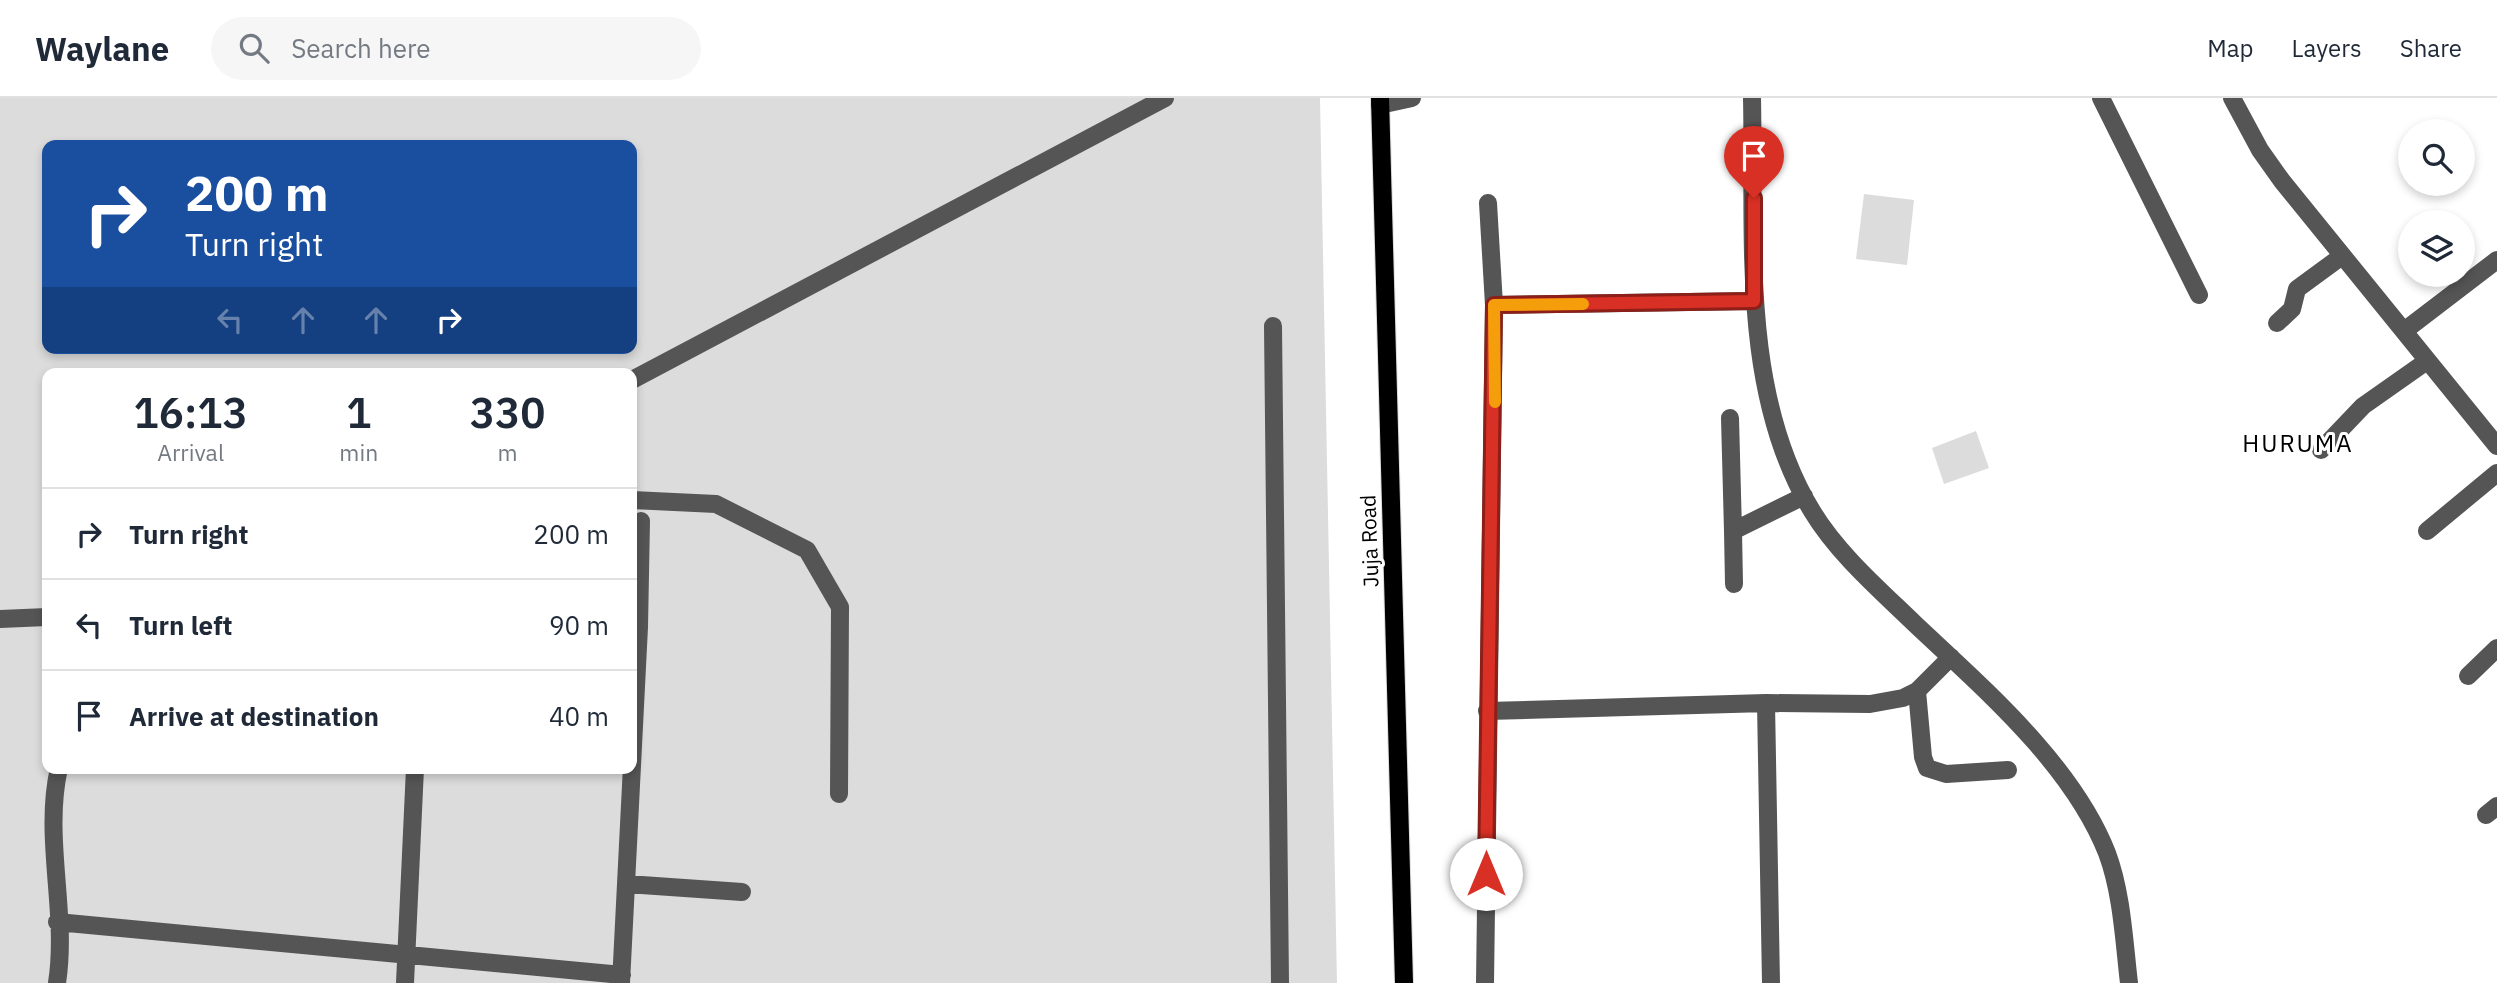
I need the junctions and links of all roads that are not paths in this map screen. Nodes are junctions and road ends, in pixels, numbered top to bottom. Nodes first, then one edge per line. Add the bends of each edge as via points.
1 (1164, 98) edge
2 (1412, 98) edge
3 (1752, 98) edge
4 (2101, 98) edge
5 (2232, 98) edge
6 (1380, 102) edge
7 (1488, 203) dead end
8 (2342, 256) junction
9 (2497, 260) edge
10 (2199, 295) dead end
11 (1754, 301) junction
12 (1494, 305) junction
13 (2277, 323) dead end
14 (1273, 326) dead end
15 (2404, 331) junction
16 (2427, 361) junction
17 (637, 377) edge
18 (1730, 418) dead end
19 (2494, 437) edge
20 (2320, 450) dead end
21 (2497, 473) edge
22 (1804, 496) junction
23 (637, 500) edge
24 (641, 521) dead end
25 (1733, 531) junction
26 (2427, 531) dead end
27 (1734, 584) dead end
28 (42, 617) edge
29 (0, 619) edge
30 (637, 637) edge
31 (2497, 648) edge
32 (1951, 657) junction
33 (2469, 676) dead end
34 (1917, 691) junction
35 (1766, 703) junction
36 (1487, 711) junction
37 (2008, 770) dead end
38 (58, 774) edge
39 (415, 774) edge
40 (632, 774) edge
41 (838, 794) dead end
42 (627, 884) junction
43 (741, 892) dead end
44 (57, 922) junction
45 (406, 955) junction
46 (622, 979) edge
47 (57, 983) edge
48 (405, 983) edge
49 (1280, 983) edge
50 (1404, 983) edge
51 (1485, 983) edge
52 (1771, 983) edge
53 (2129, 983) edge

1 - 17 street
2 - 6 street
3 - 11 street
4 - 10 street
5 - 8 street via 2260,150
6 - 50 main road, Juja Road
7 - 12 street
8 - 13 street via 2297,289 2292,309
8 - 15 street
9 - 15 street
11 - 12 street
11 - 22 street via 1762,366 1785,456
12 - 36 street
14 - 49 street
15 - 16 street
16 - 19 street
16 - 20 street via 2363,406
18 - 25 street
21 - 26 street
22 - 25 street
22 - 32 street via 1867,578
23 - 41 street via 716,504 807,550 839,607
24 - 30 street
25 - 27 street
28 - 29 street
31 - 33 street
32 - 34 street
32 - 53 street via 2036,744 2091,818 2116,885
34 - 35 street via 1870,704
34 - 37 street via 1927,768 1946,774
35 - 36 street
35 - 52 street
36 - 51 street
38 - 44 street via 52,803
39 - 45 street
40 - 42 street
42 - 43 street
42 - 46 street
44 - 45 street
44 - 47 street
45 - 46 street
45 - 48 street

